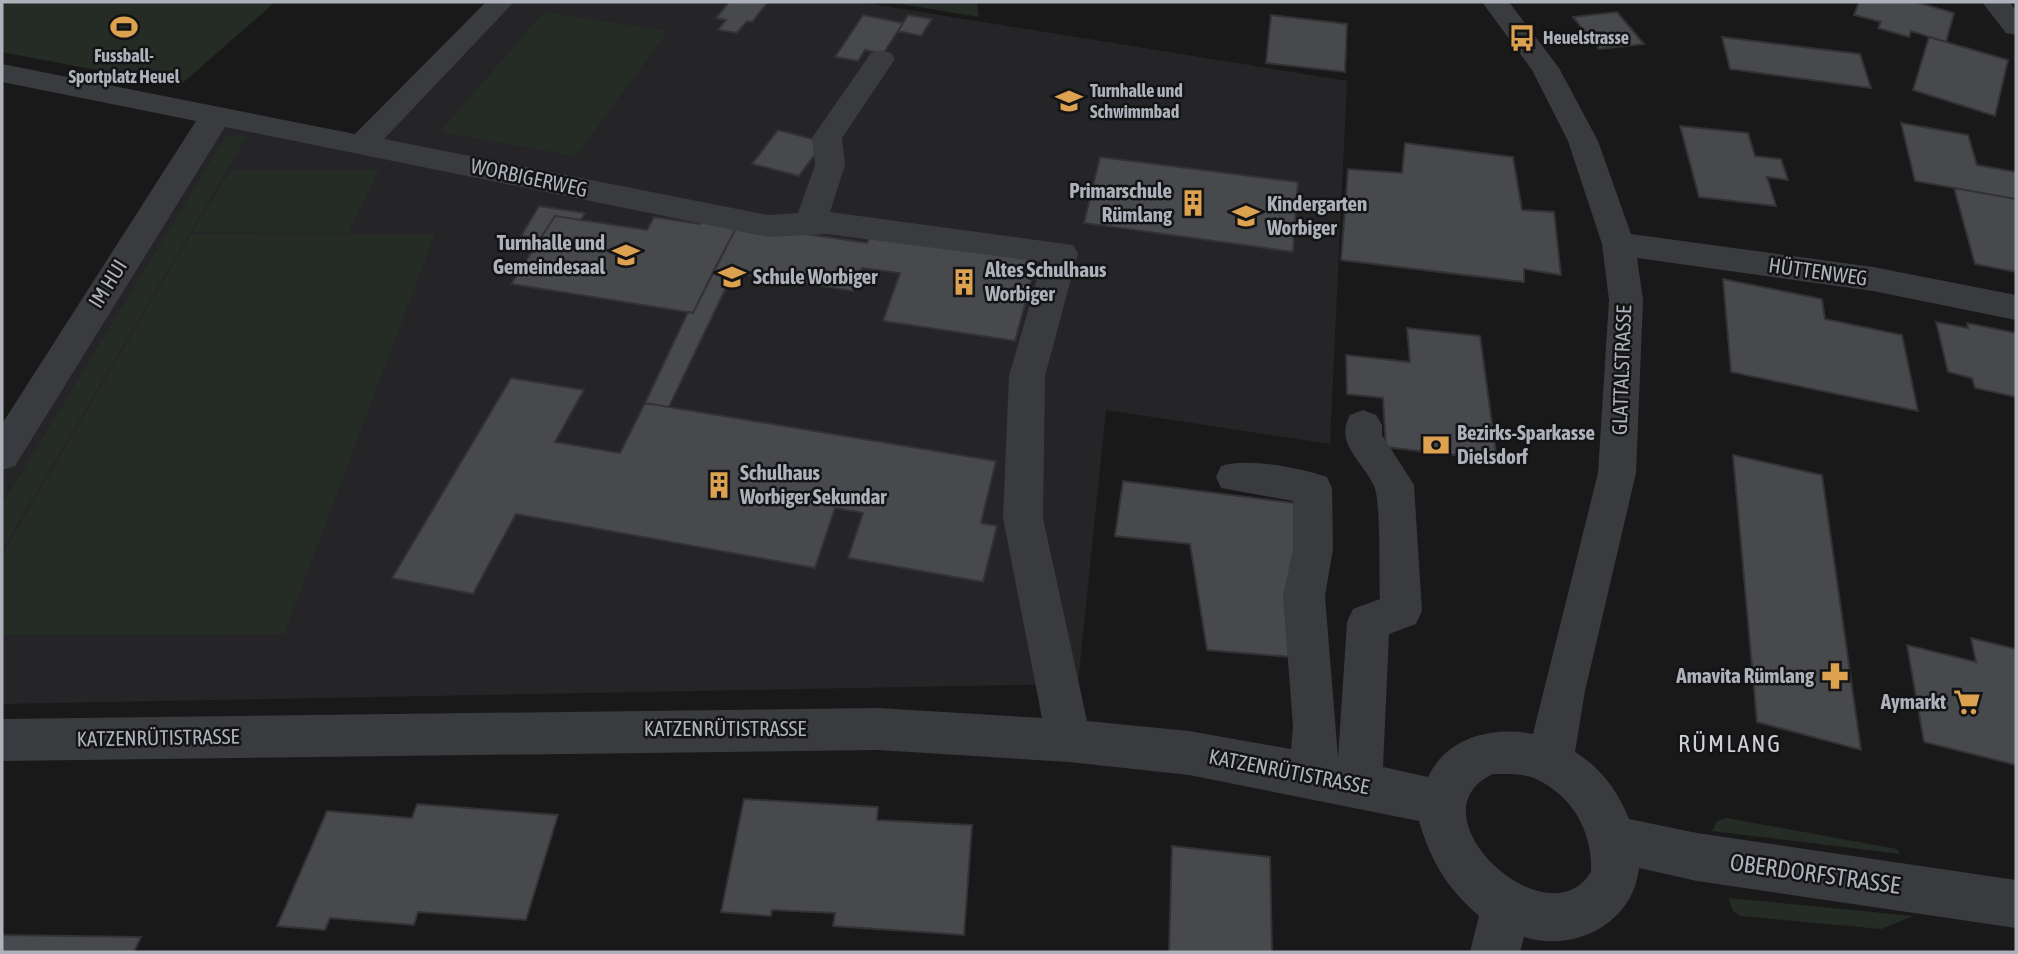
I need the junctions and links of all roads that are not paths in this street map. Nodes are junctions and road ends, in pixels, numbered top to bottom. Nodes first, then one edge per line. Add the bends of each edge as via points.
1 (501, 2) edge
2 (1495, 2) edge
3 (1995, 2) edge
4 (2016, 27) edge
5 (881, 59) dead end
6 (2, 73) edge
7 (218, 116) junction
8 (363, 143) junction
9 (810, 224) junction
10 (1618, 244) junction
11 (2016, 307) edge
12 (1363, 425) dead end
13 (2, 454) edge
14 (1234, 477) dead end
15 (2, 740) edge
16 (1069, 741) junction
17 (1550, 762) junction
18 (1312, 775) junction
19 (1359, 785) junction
20 (1443, 803) junction
21 (1614, 839) junction
22 (2016, 904) edge
23 (1500, 930) edge

1 - 8 street
2 - 10 street, GLATTALSTRASSE via 1545,68 1583,141
3 - 4 street
5 - 9 street via 827,138 830,165
6 - 7 street, WORBIGERWEG
7 - 8 street, WORBIGERWEG
7 - 13 street, IM HUI
8 - 9 street, WORBIGERWEG via 768,226
9 - 16 street, WORBIGERWEG via 1061,253 1027,376 1023,518
10 - 11 street, HÜTTENWEG via 1873,279
10 - 17 street, GLATTALSTRASSE via 1626,300 1617,473
12 - 19 street via 1363,438 1395,485 1401,611 1368,622
14 - 18 street via 1313,488 1314,549 1304,596 1315,726
15 - 16 street, KATZENRÜTISTRASSE via 878,729
16 - 18 street, KATZENRÜTISTRASSE via 1189,753
17 - 20 street via 1521,753 1493,752 1469,762 1452,779
17 - 21 street via 1591,794
18 - 19 street, KATZENRÜTISTRASSE
19 - 20 street, KATZENRÜTISTRASSE
20 - 23 street via 1450,850
21 - 22 street, OBERDORFSTRASSE via 1697,857
21 - 23 street via 1616,867 1608,891 1590,909 1565,919 1536,918

